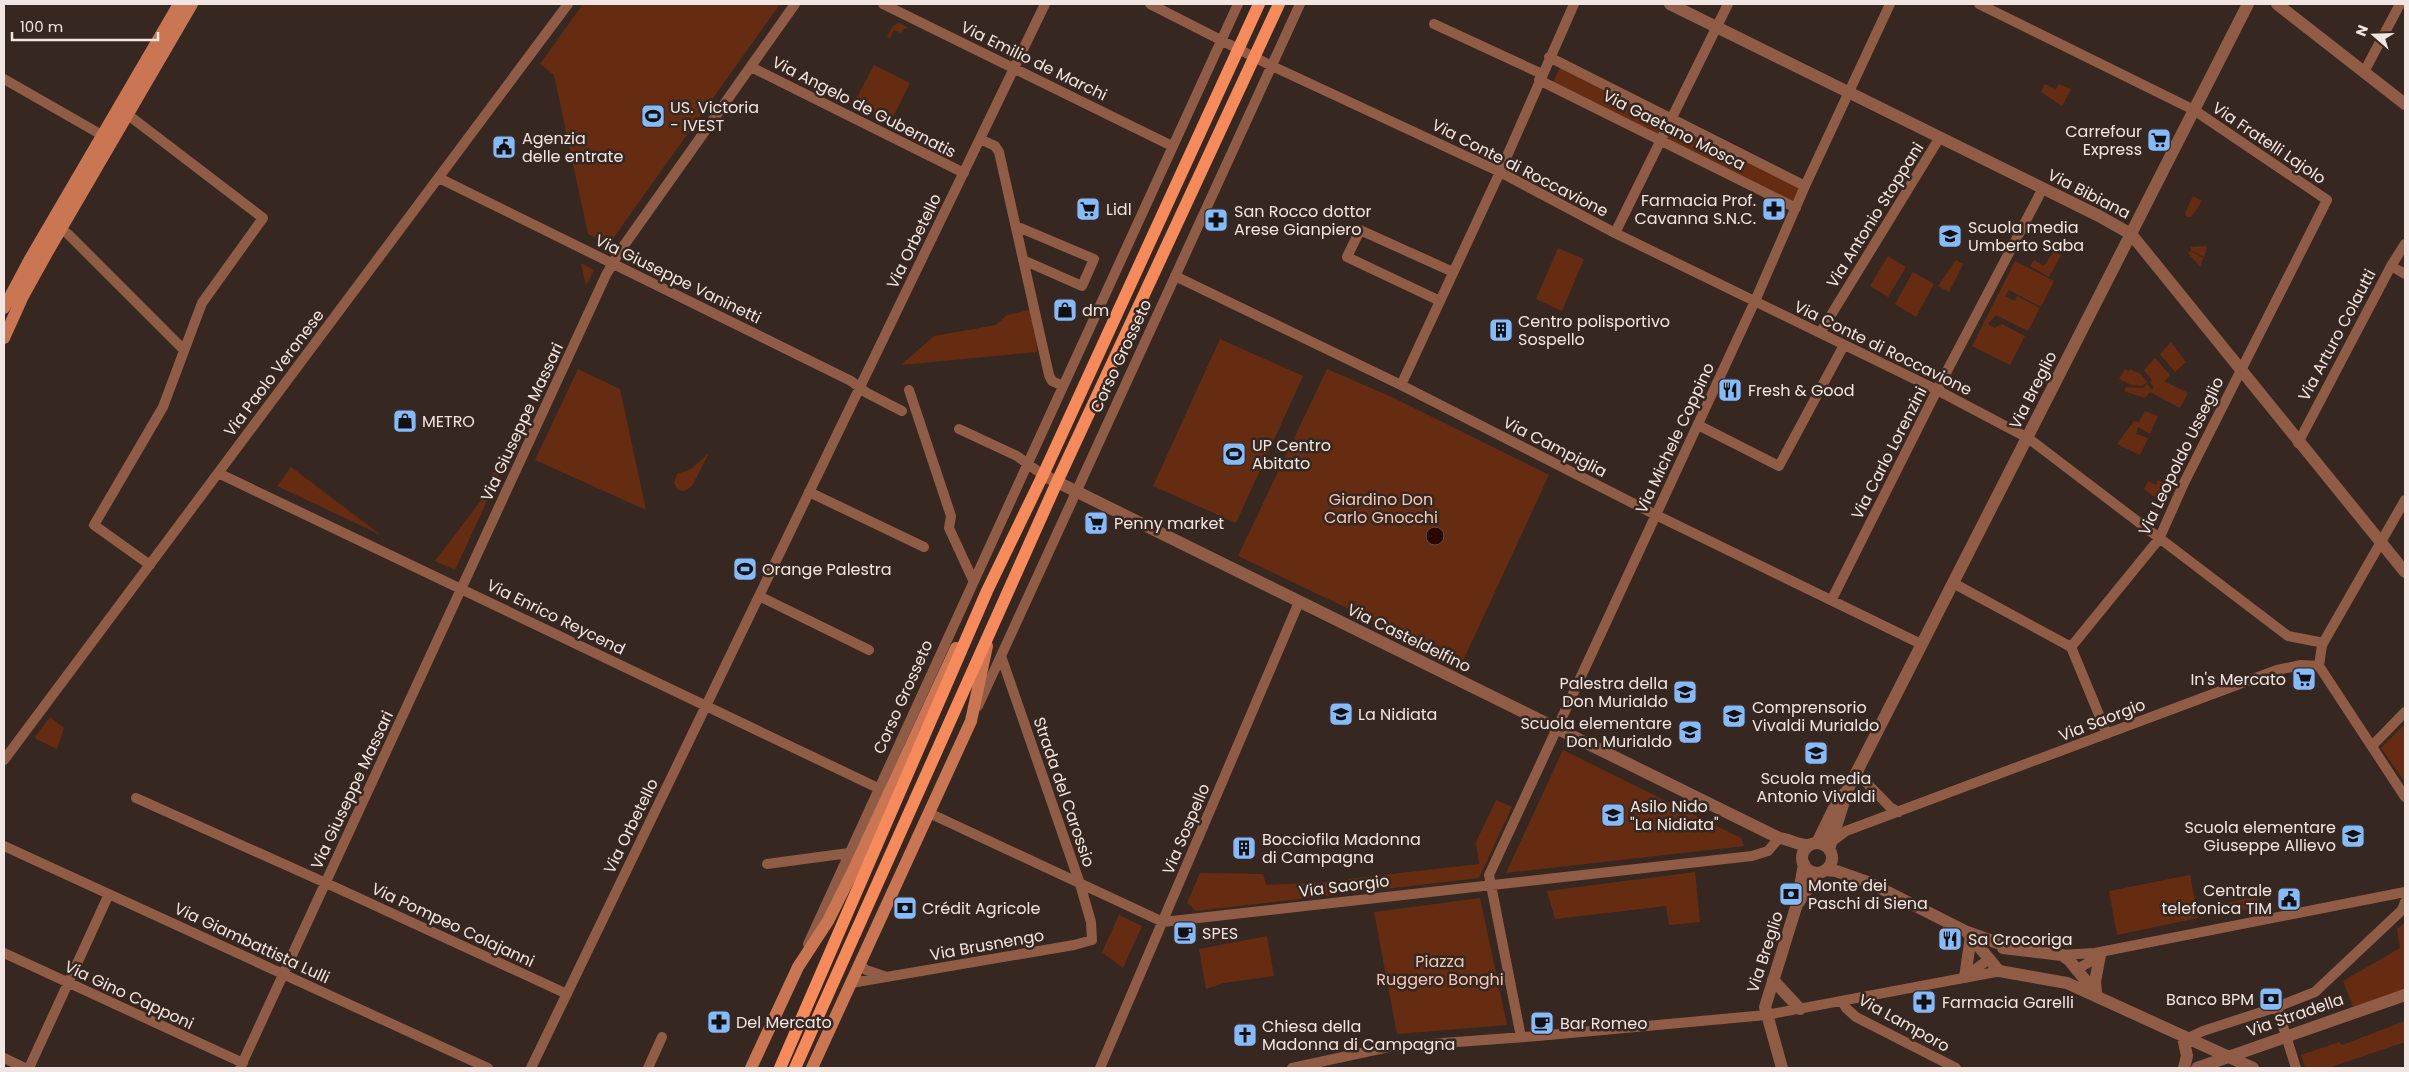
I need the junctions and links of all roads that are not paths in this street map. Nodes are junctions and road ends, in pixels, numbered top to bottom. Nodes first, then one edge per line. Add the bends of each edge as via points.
1 (179, 4) edge
2 (192, 4) edge
3 (568, 4) edge
4 (796, 4) edge
5 (883, 4) edge
6 (1045, 4) edge
7 (1150, 4) edge
8 (1238, 4) edge
9 (1259, 4) edge
10 (1279, 4) edge
11 (1300, 4) edge
12 (1574, 4) edge
13 (1670, 4) edge
14 (1728, 4) edge
15 (1890, 4) edge
16 (1979, 4) edge
17 (2248, 4) edge
18 (2277, 4) edge
19 (2400, 4) edge
20 (1434, 24) dead end
21 (1717, 27) junction
22 (1221, 40) junction
23 (1238, 48) junction
24 (1254, 56) junction
25 (1549, 58) junction
26 (1272, 66) junction
27 (751, 67) junction
28 (1014, 67) junction
29 (2364, 72) junction
30 (1540, 77) junction
31 (4, 79) edge
32 (1849, 92) junction
33 (2405, 104) edge
34 (123, 110) junction
35 (2194, 110) junction
36 (1671, 119) junction
37 (1940, 137) junction
38 (107, 138) junction
39 (980, 138) junction
40 (1660, 140) junction
41 (1172, 146) junction
42 (1500, 172) junction
43 (964, 173) junction
44 (439, 178) junction
45 (1805, 186) junction
46 (2043, 188) junction
47 (2327, 200) joint
48 (1796, 208) junction
49 (56, 226) junction
50 (1016, 226) junction
51 (1615, 233) junction
52 (2131, 234) junction
53 (2405, 244) edge
54 (1023, 260) junction
55 (612, 263) junction
56 (2390, 266) junction
57 (1453, 272) junction
58 (2405, 274) edge
59 (1175, 276) junction
60 (1440, 301) junction
61 (1755, 301) junction
62 (4, 308) edge
63 (1820, 333) junction
64 (4, 338) edge
65 (1844, 344) junction
66 (183, 350) junction
67 (2240, 369) junction
68 (1401, 385) junction
69 (1063, 386) junction
70 (860, 387) junction
71 (909, 390) dead end
72 (1937, 390) junction
73 (902, 411) dead end
74 (1698, 425) junction
75 (960, 429) dead end
76 (2028, 438) junction
77 (2298, 443) junction
78 (1028, 463) junction
79 (218, 473) junction
80 (1043, 475) junction
81 (1057, 482) junction
82 (809, 492) junction
83 (1076, 492) junction
84 (2405, 500) edge
85 (1656, 515) junction
86 (2159, 539) junction
87 (2381, 542) junction
88 (924, 547) dead end
89 (150, 565) junction
90 (2405, 572) edge
91 (973, 580) junction
92 (1953, 582) junction
93 (462, 588) junction
94 (759, 596) junction
95 (985, 596) junction
96 (1832, 599) junction
97 (1299, 602) junction
98 (994, 622) junction
99 (1921, 644) junction
100 (2322, 645) junction
101 (2071, 647) junction
102 (869, 650) dead end
103 (1001, 656) junction
104 (2319, 666) junction
105 (706, 705) junction
106 (2405, 712) edge
107 (971, 721) junction
108 (1557, 728) junction
109 (2107, 734) junction
110 (2373, 745) junction
111 (4, 760) edge
112 (1856, 772) junction
113 (880, 789) junction
114 (1847, 791) junction
115 (2405, 797) edge
116 (136, 798) dead end
117 (1899, 812) junction
118 (929, 813) junction
119 (1779, 838) junction
120 (1813, 844) junction
121 (4, 846) edge
122 (1830, 849) junction
123 (850, 853) junction
124 (1803, 860) junction
125 (767, 864) dead end
126 (1822, 871) junction
127 (326, 883) junction
128 (1870, 883) junction
129 (1080, 884) junction
130 (1490, 884) junction
131 (2405, 892) edge
132 (109, 894) junction
133 (2405, 902) edge
134 (1798, 904) junction
135 (1163, 922) junction
136 (1969, 934) junction
137 (1092, 940) joint
138 (2009, 947) junction
139 (2114, 949) junction
140 (4, 953) edge
141 (2060, 954) junction
142 (2100, 955) junction
143 (859, 964) junction
144 (1997, 964) junction
145 (798, 967) junction
146 (2073, 969) junction
147 (284, 974) junction
148 (888, 977) junction
149 (1962, 979) junction
150 (1773, 980) junction
151 (2058, 980) junction
152 (68, 983) junction
153 (850, 983) junction
154 (567, 994) junction
155 (2405, 994) edge
156 (2100, 996) junction
157 (1842, 1001) junction
158 (2277, 1007) junction
159 (1800, 1009) junction
160 (1766, 1015) junction
161 (2286, 1036) junction
162 (662, 1037) dead end
163 (1521, 1037) junction
164 (2185, 1038) junction
165 (2229, 1057) junction
166 (4, 1058) edge
167 (242, 1066) edge
168 (27, 1068) edge
169 (488, 1068) edge
170 (531, 1068) edge
171 (648, 1068) edge
172 (751, 1068) edge
173 (780, 1068) edge
174 (795, 1068) edge
175 (812, 1068) edge
176 (1100, 1068) edge
177 (1292, 1068) edge
178 (1782, 1068) edge
179 (1956, 1068) edge
180 (2184, 1068) edge
181 (2197, 1068) edge
182 (2253, 1068) edge
183 (2296, 1068) edge

1 - 34 main road
2 - 34 main road
3 - 44 street, Via Paolo Veronese
4 - 27 street, Via Giuseppe Massari
5 - 28 street, Via Emilio de Marchi
6 - 28 street, Via Orbetello
7 - 22 street, Via Conte di Roccavione
8 - 22 street, Corso Grosseto
9 - 23 main road, Corso Grosseto
10 - 24 main road, Corso Grosseto
11 - 26 street, Corso Grosseto
12 - 25 street
13 - 21 street, Via Bibiana
14 - 21 street
15 - 32 street, Via Michele Coppino
16 - 35 street, Via Fratelli Lajolo
17 - 35 street, Via Breglio
18 - 29 street
19 - 29 street
20 - 30 street
21 - 32 street, Via Bibiana
21 - 36 street
22 - 23 street, Via Conte di Roccavione
22 - 41 street, Corso Grosseto
23 - 24 street, Via Conte di Roccavione
23 - 80 main road, Corso Grosseto
24 - 26 street, Via Conte di Roccavione
24 - 81 main road, Corso Grosseto
25 - 30 street
25 - 36 street, Via Gaetano Mosca
26 - 42 street, Via Conte di Roccavione
26 - 59 street, Corso Grosseto
27 - 43 street, Via Angelo de Gubernatis
27 - 55 street, Via Giuseppe Massari
28 - 39 street, Via Orbetello
28 - 41 street, Via Emilio de Marchi
29 - 33 street
30 - 40 street, Via Gaetano Mosca
30 - 42 street
31 - 38 street
32 - 37 street, Via Bibiana
32 - 45 street, Via Michele Coppino
34 - 38 main road
34 - 66 street via 263,218 208,292
35 - 47 street, Via Fratelli Lajolo
35 - 52 street, Via Breglio
36 - 40 street
36 - 45 street, Via Gaetano Mosca
37 - 46 street, Via Bibiana
37 - 63 street, Via Antonio Stoppani
38 - 49 main road
39 - 43 street, Via Orbetello
39 - 50 street via 999,152
40 - 48 street, Via Gaetano Mosca
40 - 51 street
41 - 69 street, Corso Grosseto
42 - 51 street, Via Conte di Roccavione
42 - 57 street
43 - 70 street, Via Orbetello
44 - 55 street, Via Giuseppe Vaninetti
44 - 79 street, Via Paolo Veronese
45 - 48 street, Via Michele Coppino
46 - 52 street, Via Bibiana
46 - 72 street, Via Carlo Lorenzini
47 - 67 street, Via Leopoldo Usseglio
48 - 61 street, Via Michele Coppino
49 - 62 main road
49 - 64 main road
49 - 66 street
50 - 54 street
50 - 54 street via 1094,259 1082,286
51 - 61 street, Via Conte di Roccavione
52 - 67 street, Via Bibiana
52 - 76 street, Via Breglio
53 - 56 street, Via Arturo Colautti
54 - 69 street via 1049,378
55 - 70 street, Via Giuseppe Vaninetti
55 - 93 street, Via Giuseppe Massari
56 - 58 street
56 - 77 street, Via Arturo Colautti
57 - 60 street
57 - 60 street via 1360,230 1346,257
59 - 68 street, Via Campiglia
59 - 83 street, Corso Grosseto
60 - 68 street
61 - 63 street, Via Conte di Roccavione
61 - 74 street, Via Michele Coppino
63 - 65 street, Via Conte di Roccavione
65 - 72 street, Via Conte di Roccavione
65 - 74 street via 1779,466
66 - 89 street via 163,406 94,525
67 - 77 street, Via Bibiana
67 - 86 street, Via Leopoldo Usseglio
68 - 85 street, Via Campiglia
69 - 78 street, Corso Grosseto
70 - 73 street, Via Giuseppe Vaninetti
70 - 82 street, Via Orbetello
71 - 91 street via 951,516 949,528
72 - 76 street, Via Conte di Roccavione
72 - 96 street, Via Carlo Lorenzini
74 - 85 street, Via Michele Coppino
75 - 78 street
76 - 86 street, Via Conte di Roccavione
76 - 92 street, Via Breglio
77 - 87 street, Via Bibiana
78 - 80 street, Via Casteldelfino
78 - 91 street, Corso Grosseto
79 - 89 street, Via Paolo Veronese
79 - 93 street, Via Enrico Reycend
80 - 81 street, Via Casteldelfino
80 - 95 main road, Corso Grosseto
81 - 83 street, Via Casteldelfino
81 - 98 main road, Corso Grosseto
82 - 88 street
82 - 94 street, Via Orbetello
83 - 97 street, Via Casteldelfino
83 - 103 street, Corso Grosseto
84 - 87 street
85 - 96 street, Via Campiglia
85 - 108 street, Via Michele Coppino
86 - 100 street, Via Conte di Roccavione via 2288,636 2316,640
86 - 101 street, Via Leopoldo Usseglio
87 - 90 street, Via Bibiana
87 - 100 street
89 - 111 street, Via Paolo Veronese
91 - 113 street, Corso Grosseto
92 - 99 street, Via Breglio
92 - 101 street
93 - 105 street, Via Enrico Reycend
93 - 127 street, Via Giuseppe Massari
94 - 102 street
94 - 105 street, Via Orbetello
95 - 145 main road, Corso Grosseto via 966,627 840,897
95 - 173 main road, Corso Grosseto
96 - 99 street, Via Campiglia
97 - 108 street, Via Casteldelfino
97 - 135 street, Via Sospello
98 - 107 main road, Corso Grosseto
98 - 174 main road, Corso Grosseto
99 - 112 street, Via Breglio
100 - 104 street
101 - 109 street
103 - 107 street, Corso Grosseto
103 - 129 street, Strada del Carossio
104 - 109 street, Via Saorgio via 2301,665 2277,670
104 - 110 street
105 - 113 street, Via Enrico Reycend
105 - 154 street, Via Orbetello
106 - 110 street
107 - 118 main road, Corso Grosseto
108 - 119 street, Via Casteldelfino
108 - 130 street, Via Michele Coppino via 1489,876
109 - 117 street, Via Saorgio
110 - 115 street
112 - 114 street, Via Breglio
112 - 117 street
113 - 123 street, Corso Grosseto
114 - 120 street, Via Breglio via 1838,800
114 - 122 street, Via Breglio
116 - 127 street, Via Giuseppe Massari
117 - 122 street, Via Saorgio via 1840,834
118 - 129 street
118 - 143 main road, Corso Grosseto
119 - 120 street, Via Casteldelfino via 1804,846
119 - 124 street, Via Casteldelfino via 1784,846
119 - 130 street, Via Saorgio via 1768,851 1752,856
120 - 122 street
120 - 124 street via 1804,850
121 - 132 street, Via Giambattista Lulli
122 - 126 street via 1831,863
122 - 128 street via 1837,862
123 - 125 street
123 - 145 street, Corso Grosseto
124 - 126 street via 1810,871
124 - 134 street, Via Breglio
126 - 128 street via 1836,871
126 - 134 street, Via Breglio
127 - 147 street, Via Giuseppe Massari
127 - 154 street, Via Pompeo Colajanni
128 - 136 street
129 - 135 street
129 - 137 street, Strada del Carossio via 1091,922
130 - 135 street, Via Saorgio
130 - 163 street
131 - 139 street
132 - 147 street, Via Giambattista Lulli
132 - 152 street
133 - 158 street via 2402,910 2315,992
134 - 150 street, Via Breglio
135 - 176 street, Via Sospello
136 - 138 street
136 - 144 street
136 - 149 street
137 - 148 street, Via Brusnengo
138 - 141 street
138 - 144 street
139 - 141 street
139 - 142 street
140 - 152 street, Via Gino Capponi
141 - 146 street
142 - 146 street
142 - 156 street via 2095,982
143 - 148 street, Via Brusnengo via 866,970
143 - 153 main road, Corso Grosseto
144 - 149 street
144 - 149 street
144 - 151 street
145 - 172 main road, Corso Grosseto
146 - 151 street via 2066,979
146 - 156 street
147 - 167 street, Via Giuseppe Massari
147 - 169 street, Via Giambattista Lulli
148 - 153 street, Via Brusnengo
149 - 157 street
150 - 159 street
150 - 160 street, Via Breglio via 1765,1007
151 - 156 street
152 - 167 street, Via Gino Capponi
152 - 168 street
153 - 175 main road, Corso Grosseto
154 - 170 street, Via Orbetello
155 - 161 street, Via Stradella
156 - 164 street
157 - 159 street
157 - 179 street, Via Lamporo via 1856,1017
158 - 161 street
158 - 164 street
159 - 160 street
160 - 163 street
160 - 178 street, Via Breglio
161 - 165 street, Via Stradella
161 - 183 street
162 - 171 street
163 - 177 street via 1389,1046
164 - 165 street
164 - 180 street via 2187,1056
165 - 181 street, Via Stradella
165 - 182 street
166 - 168 street

